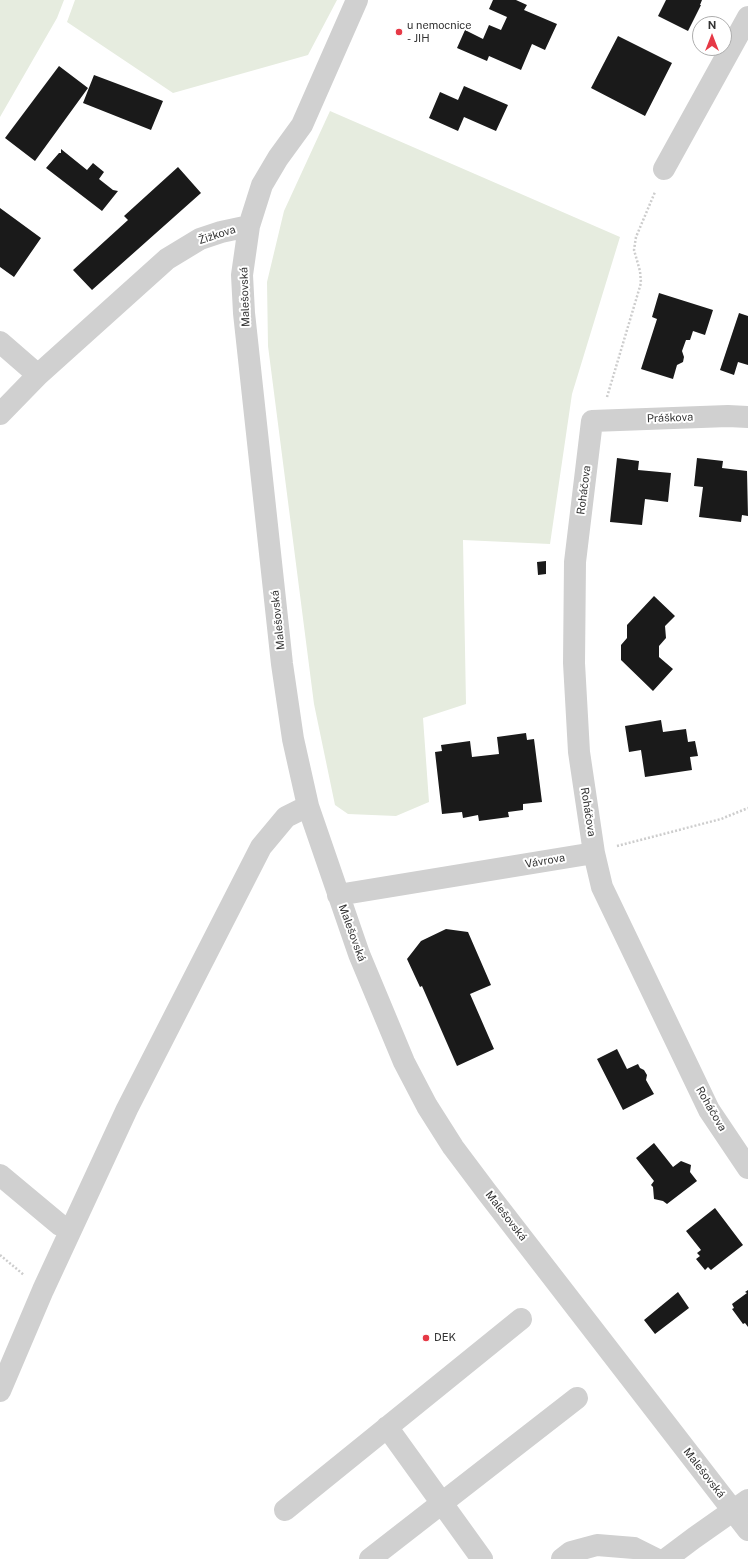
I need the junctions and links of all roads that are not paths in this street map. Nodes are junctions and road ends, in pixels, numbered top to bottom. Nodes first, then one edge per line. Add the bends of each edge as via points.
1 (356, 0) edge
2 (744, 25) edge
3 (664, 169) road end
4 (248, 226) junction
5 (0, 342) edge
6 (38, 375) junction
7 (0, 414) edge
8 (748, 417) edge
9 (592, 421) joint
10 (308, 806) junction
11 (594, 852) junction
12 (338, 895) junction
13 (748, 1168) edge
14 (0, 1175) edge
15 (70, 1230) junction
16 (521, 1319) dead end
17 (0, 1391) edge
18 (577, 1398) dead end
19 (387, 1427) junction
20 (442, 1503) junction
21 (740, 1505) edge
22 (285, 1510) dead end
23 (748, 1530) edge
24 (370, 1559) edge
25 (482, 1559) edge
26 (562, 1559) edge
27 (656, 1559) edge
28 (666, 1559) edge

1 - 4 street, Žižkova via 302,125 262,185
2 - 3 street
4 - 6 street, Žižkova via 200,239 167,259
4 - 10 street, Malešovská via 242,275 244,313 282,664 293,738
5 - 6 street
6 - 7 street, Žižkova
8 - 9 street, Práškova
9 - 11 street, Roháčova via 575,562 574,663 579,752
10 - 12 street, Malešovská
10 - 15 street via 286,817 261,847 127,1109
11 - 12 street, Vávrova
11 - 13 street, Roháčova via 602,887 706,1103
12 - 21 street, Malešovská via 359,954 404,1062 427,1106 453,1147
14 - 15 street via 60,1225
15 - 17 street
16 - 19 street
18 - 20 street
19 - 20 street
19 - 22 street
20 - 24 street
20 - 25 street
21 - 23 street, Malešovská
21 - 28 street
26 - 27 street via 571,1552 597,1545 634,1548

